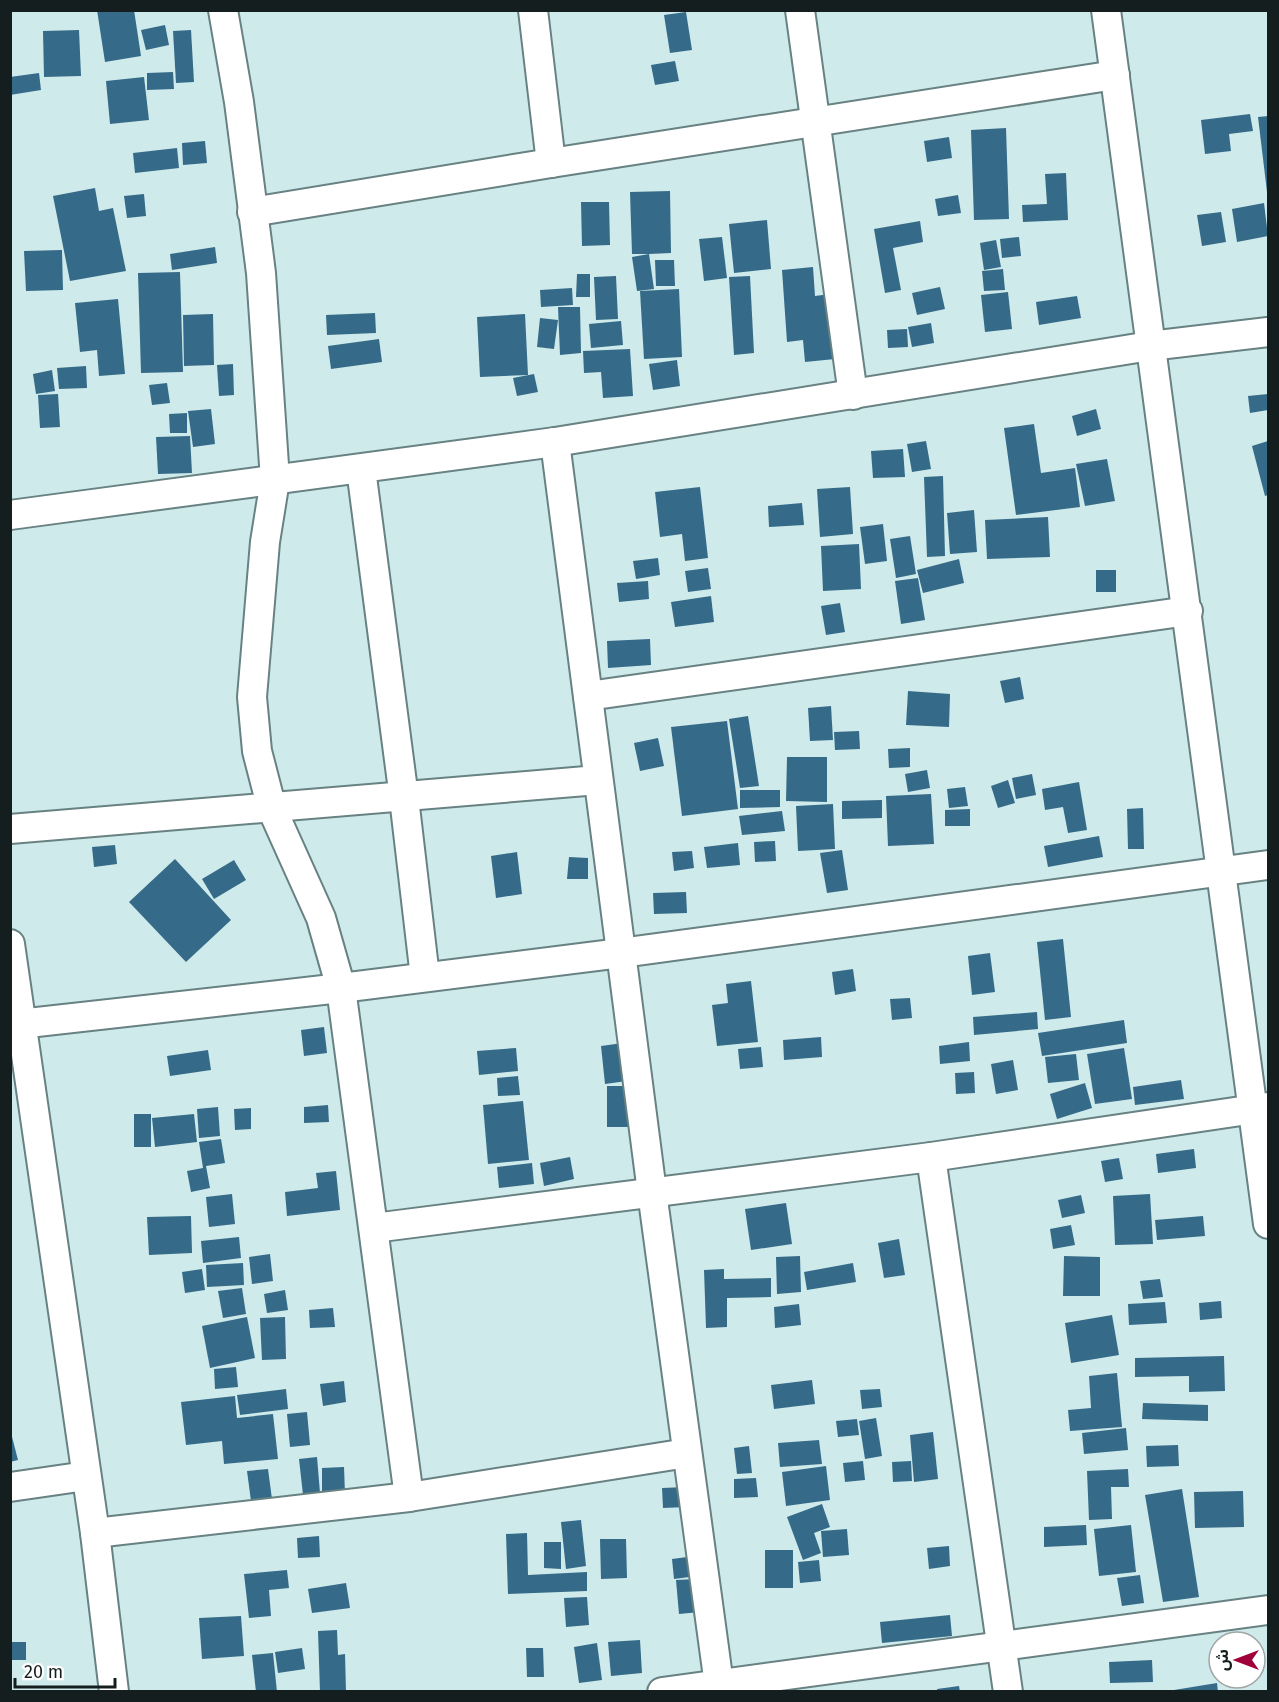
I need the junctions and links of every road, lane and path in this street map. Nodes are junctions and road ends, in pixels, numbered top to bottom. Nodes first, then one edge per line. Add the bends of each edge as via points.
1 (223, 10) edge
2 (533, 10) edge
3 (800, 10) edge
4 (1106, 10) edge
5 (1114, 75) junction
6 (816, 122) junction
7 (551, 163) junction
8 (252, 212) junction
9 (1269, 332) edge
10 (1150, 346) junction
11 (853, 395) junction
12 (555, 442) junction
13 (361, 469) junction
14 (275, 480) junction
15 (10, 515) edge
16 (1188, 611) junction
17 (588, 696) junction
18 (598, 780) junction
19 (404, 798) junction
20 (272, 809) junction
21 (10, 829) edge
22 (1269, 865) edge
23 (1220, 872) junction
24 (10, 944) edge
25 (621, 953) junction
26 (425, 977) junction
27 (341, 988) junction
28 (16, 1024) edge
29 (1261, 1108) edge
30 (931, 1156) junction
31 (652, 1192) junction
32 (1269, 1224) edge
33 (374, 1228) junction
34 (687, 1453) junction
35 (86, 1476) junction
36 (10, 1487) edge
37 (409, 1497) junction
38 (95, 1533) junction
39 (1269, 1610) edge
40 (1002, 1645) junction
41 (720, 1688) edge
42 (114, 1692) edge
43 (662, 1692) edge
44 (1008, 1692) edge

1 - 8 street
2 - 7 street
3 - 6 street
4 - 5 street
5 - 6 street
5 - 10 street
6 - 7 street
6 - 11 street
7 - 8 street
8 - 14 street via 261,273
9 - 10 street
10 - 11 street
10 - 16 street
11 - 12 street
12 - 13 street
12 - 17 street
13 - 14 street
13 - 19 street
14 - 15 street
14 - 20 street via 265,542 252,697 257,752
16 - 17 street
16 - 23 street
17 - 18 street
18 - 19 street
18 - 25 street
19 - 20 street
19 - 26 street
20 - 21 street
20 - 27 street via 321,918
22 - 23 street
23 - 25 street
23 - 29 street
24 - 28 street
25 - 26 street
25 - 31 street
26 - 27 street
27 - 28 street
27 - 33 street
28 - 35 street
29 - 30 street
29 - 32 street
30 - 31 street
30 - 40 street
31 - 33 street
31 - 34 street
33 - 37 street
34 - 37 street
34 - 41 street
35 - 36 street
35 - 38 street
37 - 38 street
38 - 42 street
39 - 40 street
40 - 41 street
40 - 44 street
41 - 43 street

